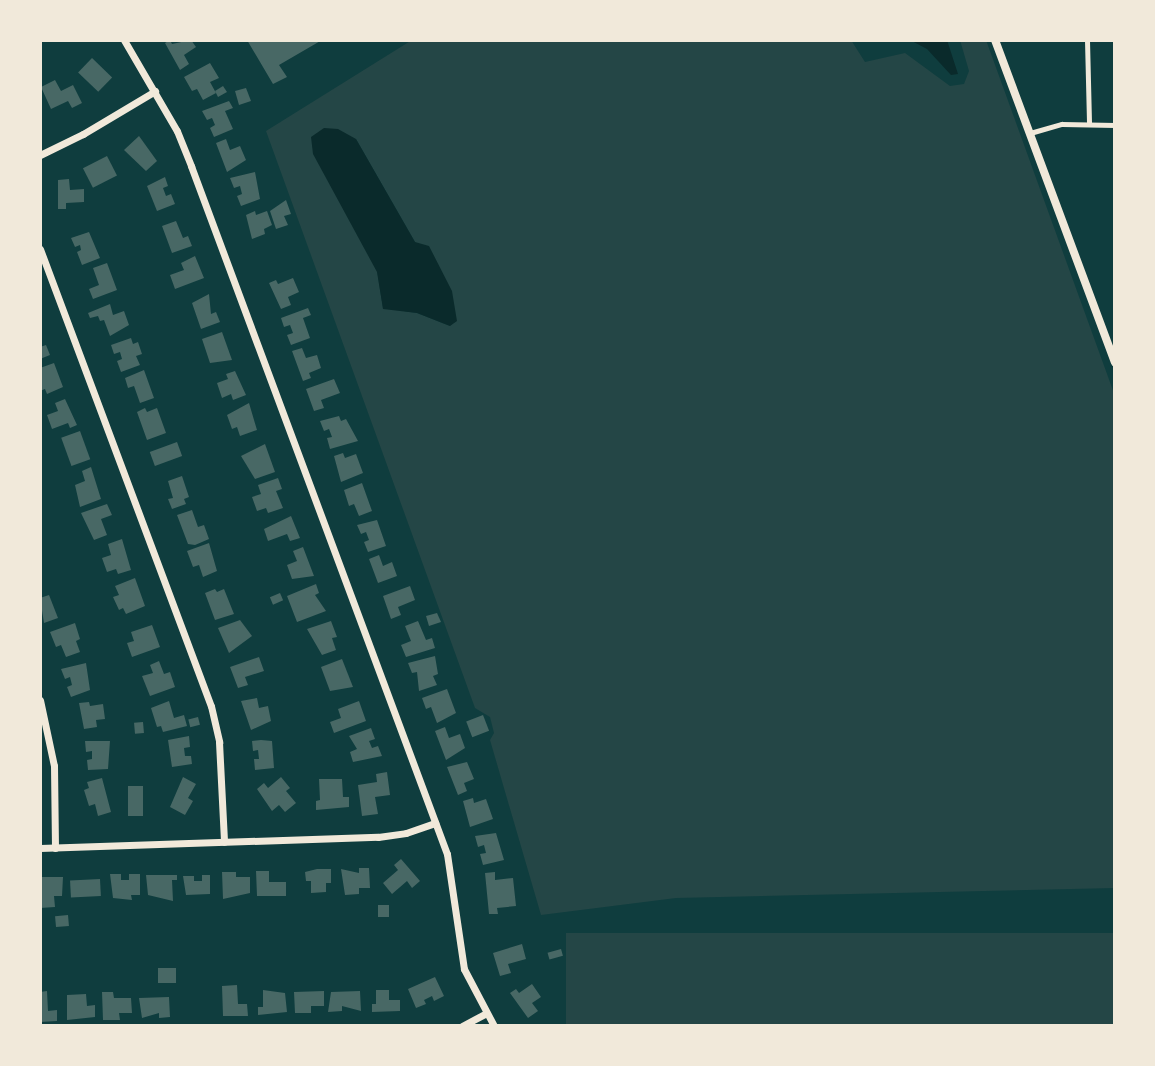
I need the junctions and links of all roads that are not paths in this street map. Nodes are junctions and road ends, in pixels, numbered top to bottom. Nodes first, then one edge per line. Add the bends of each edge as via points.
1 (124, 40) edge
2 (995, 40) edge
3 (1087, 40) edge
4 (155, 91) junction
5 (1089, 124) junction
6 (1115, 125) edge
7 (1030, 133) junction
8 (40, 155) edge
9 (40, 249) edge
10 (1115, 362) edge
11 (40, 700) edge
12 (435, 823) junction
13 (224, 842) junction
14 (40, 848) edge
15 (55, 848) junction
16 (485, 1014) junction
17 (462, 1026) edge
18 (494, 1026) edge

1 - 4 street
2 - 7 street
3 - 5 street
4 - 8 street
4 - 12 street via 191,166
5 - 6 street
5 - 7 street via 1062,124
7 - 10 street
9 - 13 street via 211,706 219,742
11 - 15 street via 54,766
12 - 13 street via 378,837
12 - 16 street via 453,877 464,969
13 - 15 street
14 - 15 street
16 - 17 street
16 - 18 street

